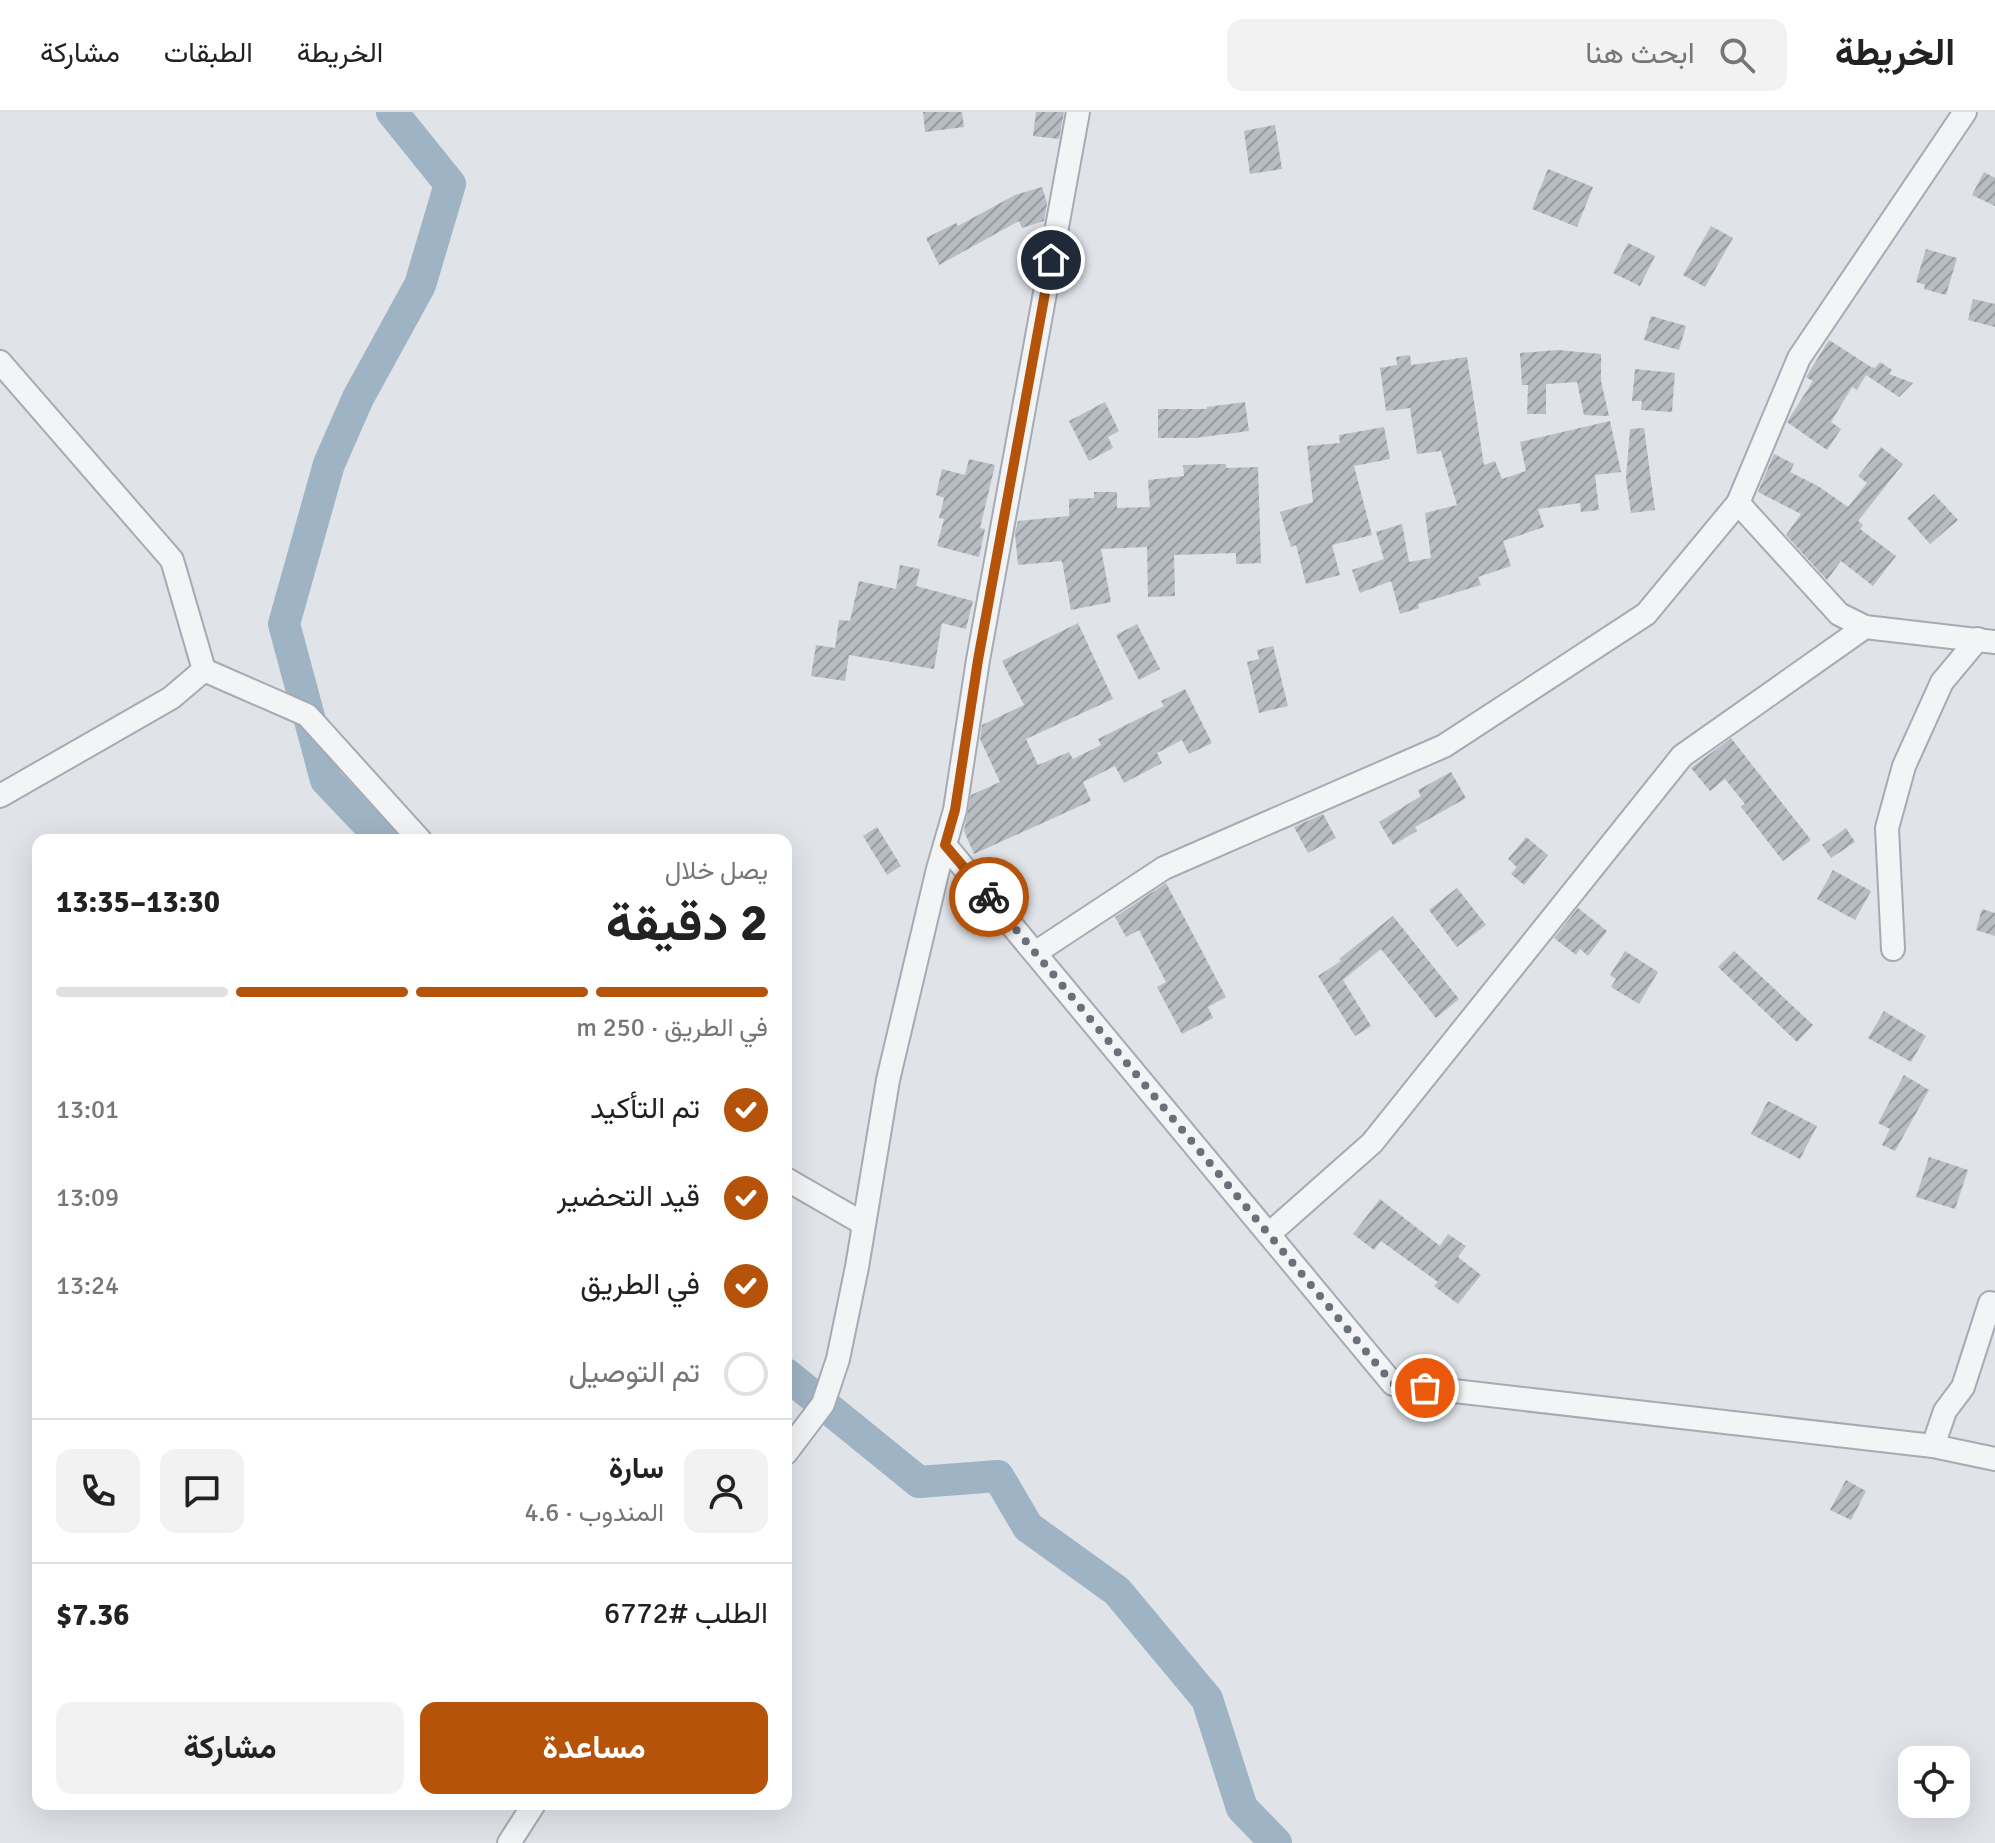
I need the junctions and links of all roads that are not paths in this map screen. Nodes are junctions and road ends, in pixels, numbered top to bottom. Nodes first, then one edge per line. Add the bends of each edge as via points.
1 (1078, 112) edge
2 (1965, 112) edge
3 (0, 362) edge
4 (1738, 503) junction
5 (1865, 627) junction
6 (1986, 640) edge
7 (204, 670) junction
8 (0, 796) edge
9 (415, 834) edge
10 (945, 845) junction
11 (1893, 949) dead end
12 (1035, 953) junction
13 (792, 1182) edge
14 (864, 1224) junction
15 (1269, 1234) junction
16 (1990, 1303) dead end
17 (792, 1445) edge
18 (1933, 1446) junction
19 (1995, 1459) edge
20 (530, 1810) edge
21 (509, 1843) edge

1 - 10 street
2 - 4 street via 1799,358
3 - 7 street via 172,560
4 - 5 street via 1839,614
4 - 12 street via 1646,614 1444,746 1164,868
5 - 6 street
5 - 15 street via 1682,756 1380,1134
6 - 11 street via 1942,682 1904,766 1887,828
7 - 8 street via 171,698
7 - 9 street via 307,715
10 - 12 street
10 - 14 street via 888,1080
12 - 15 street
13 - 14 street
14 - 17 street via 829,1387 823,1404
15 - 18 street via 1393,1384
16 - 18 street via 1963,1387 1945,1411
18 - 19 street
20 - 21 street

